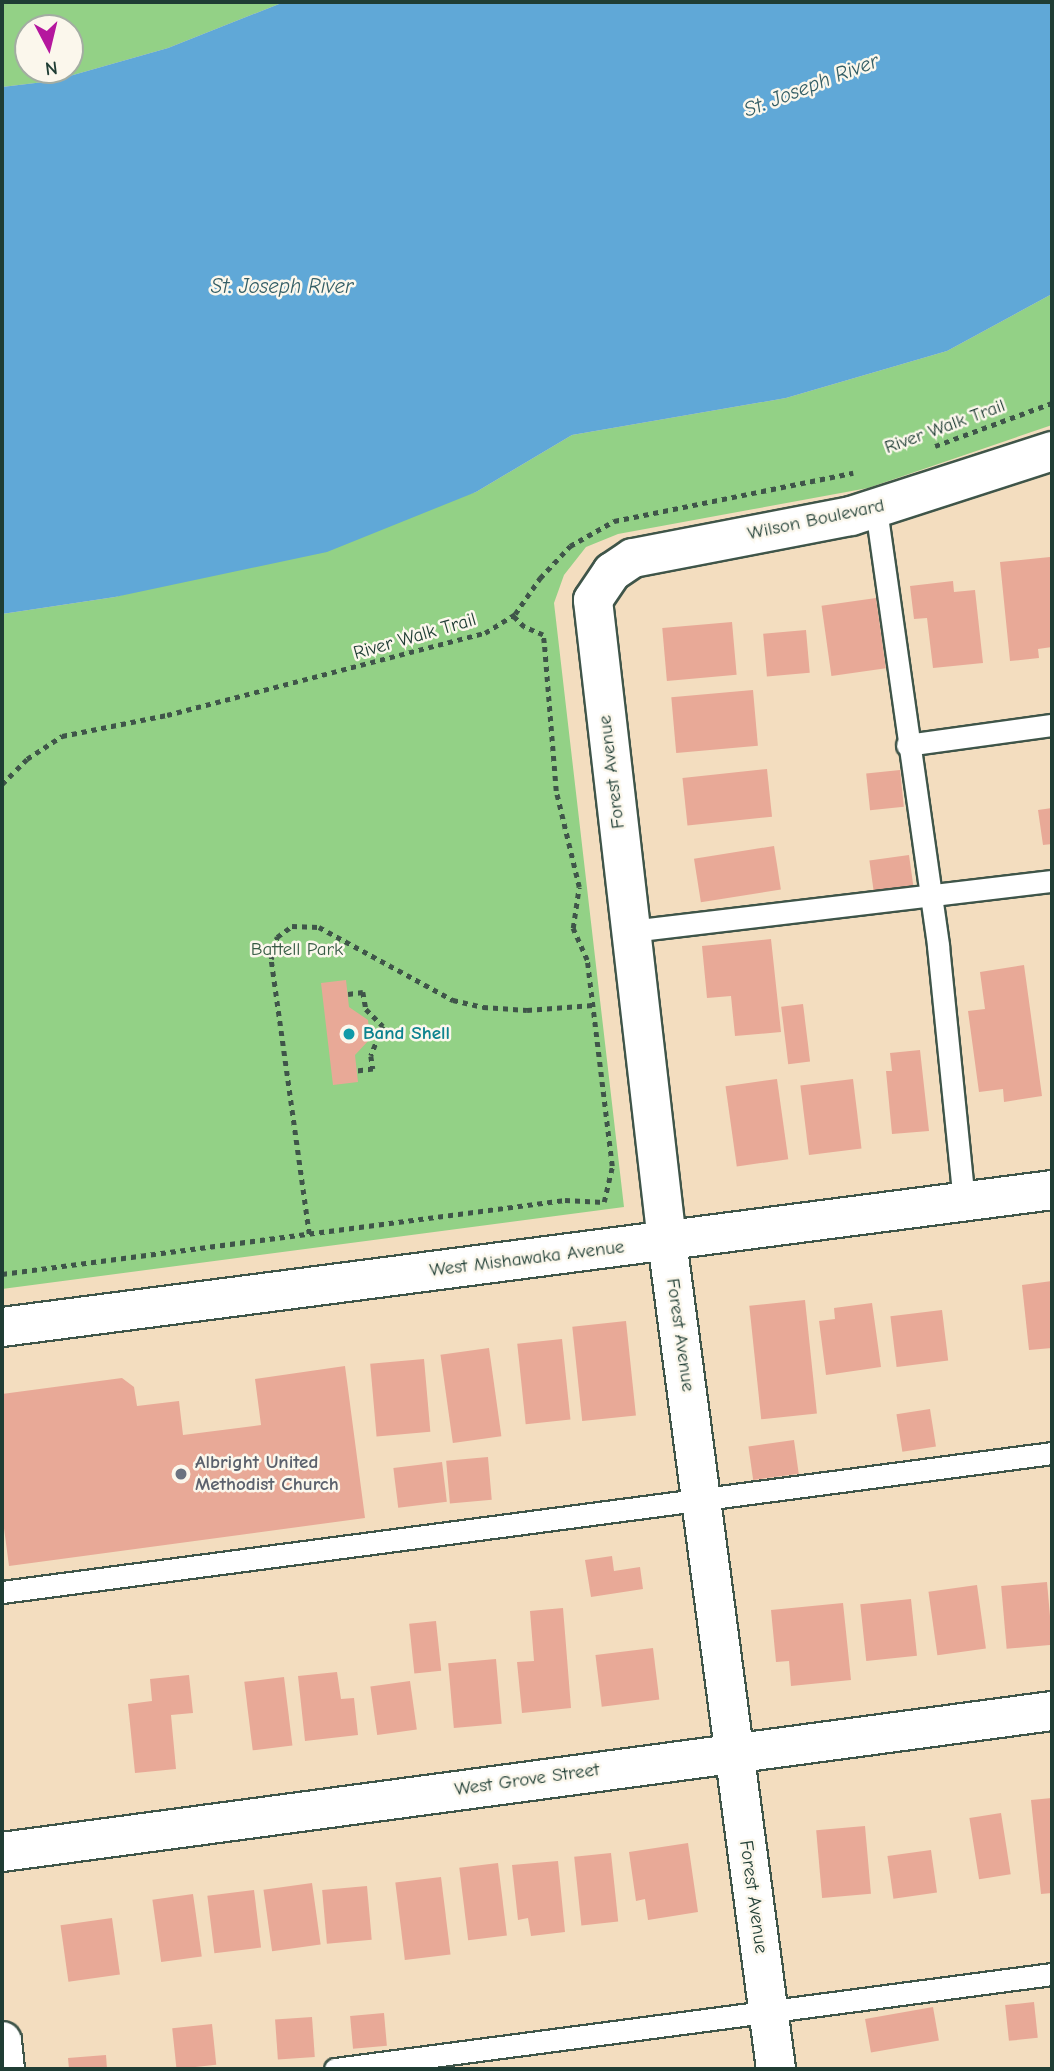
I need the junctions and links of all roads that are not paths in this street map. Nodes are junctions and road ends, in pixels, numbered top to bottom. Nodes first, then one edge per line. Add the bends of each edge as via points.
1 (1052, 451) edge
2 (876, 509) junction
3 (593, 600) joint
4 (1052, 725) edge
5 (907, 745) junction
6 (1052, 881) edge
7 (929, 898) junction
8 (631, 931) junction
9 (1052, 1190) edge
10 (964, 1201) junction
11 (667, 1241) junction
12 (2, 1327) edge
13 (1052, 1453) edge
14 (701, 1498) junction
15 (2, 1592) edge
16 (1052, 1711) edge
17 (733, 1752) junction
18 (2, 1852) edge
19 (1052, 1974) edge
20 (769, 2013) junction
21 (2, 2041) edge
22 (5, 2069) edge
23 (335, 2069) edge
24 (776, 2069) edge

1 - 2 street, Wilson Boulevard
2 - 3 street, Wilson Boulevard via 633,558 612,572
2 - 5 lane
3 - 8 street, Forest Avenue
4 - 5 lane
5 - 7 lane
6 - 7 lane
7 - 8 lane
7 - 10 lane
8 - 11 street, Forest Avenue
9 - 10 street, West Mishawaka Avenue
10 - 11 street, West Mishawaka Avenue
11 - 12 street, West Mishawaka Avenue
11 - 14 street, Forest Avenue
13 - 14 lane
14 - 15 lane
14 - 17 street, Forest Avenue
16 - 17 street, West Grove Street
17 - 18 street, West Grove Street
17 - 20 street, Forest Avenue
19 - 20 lane
20 - 23 lane
20 - 24 street, Forest Avenue
21 - 22 street

